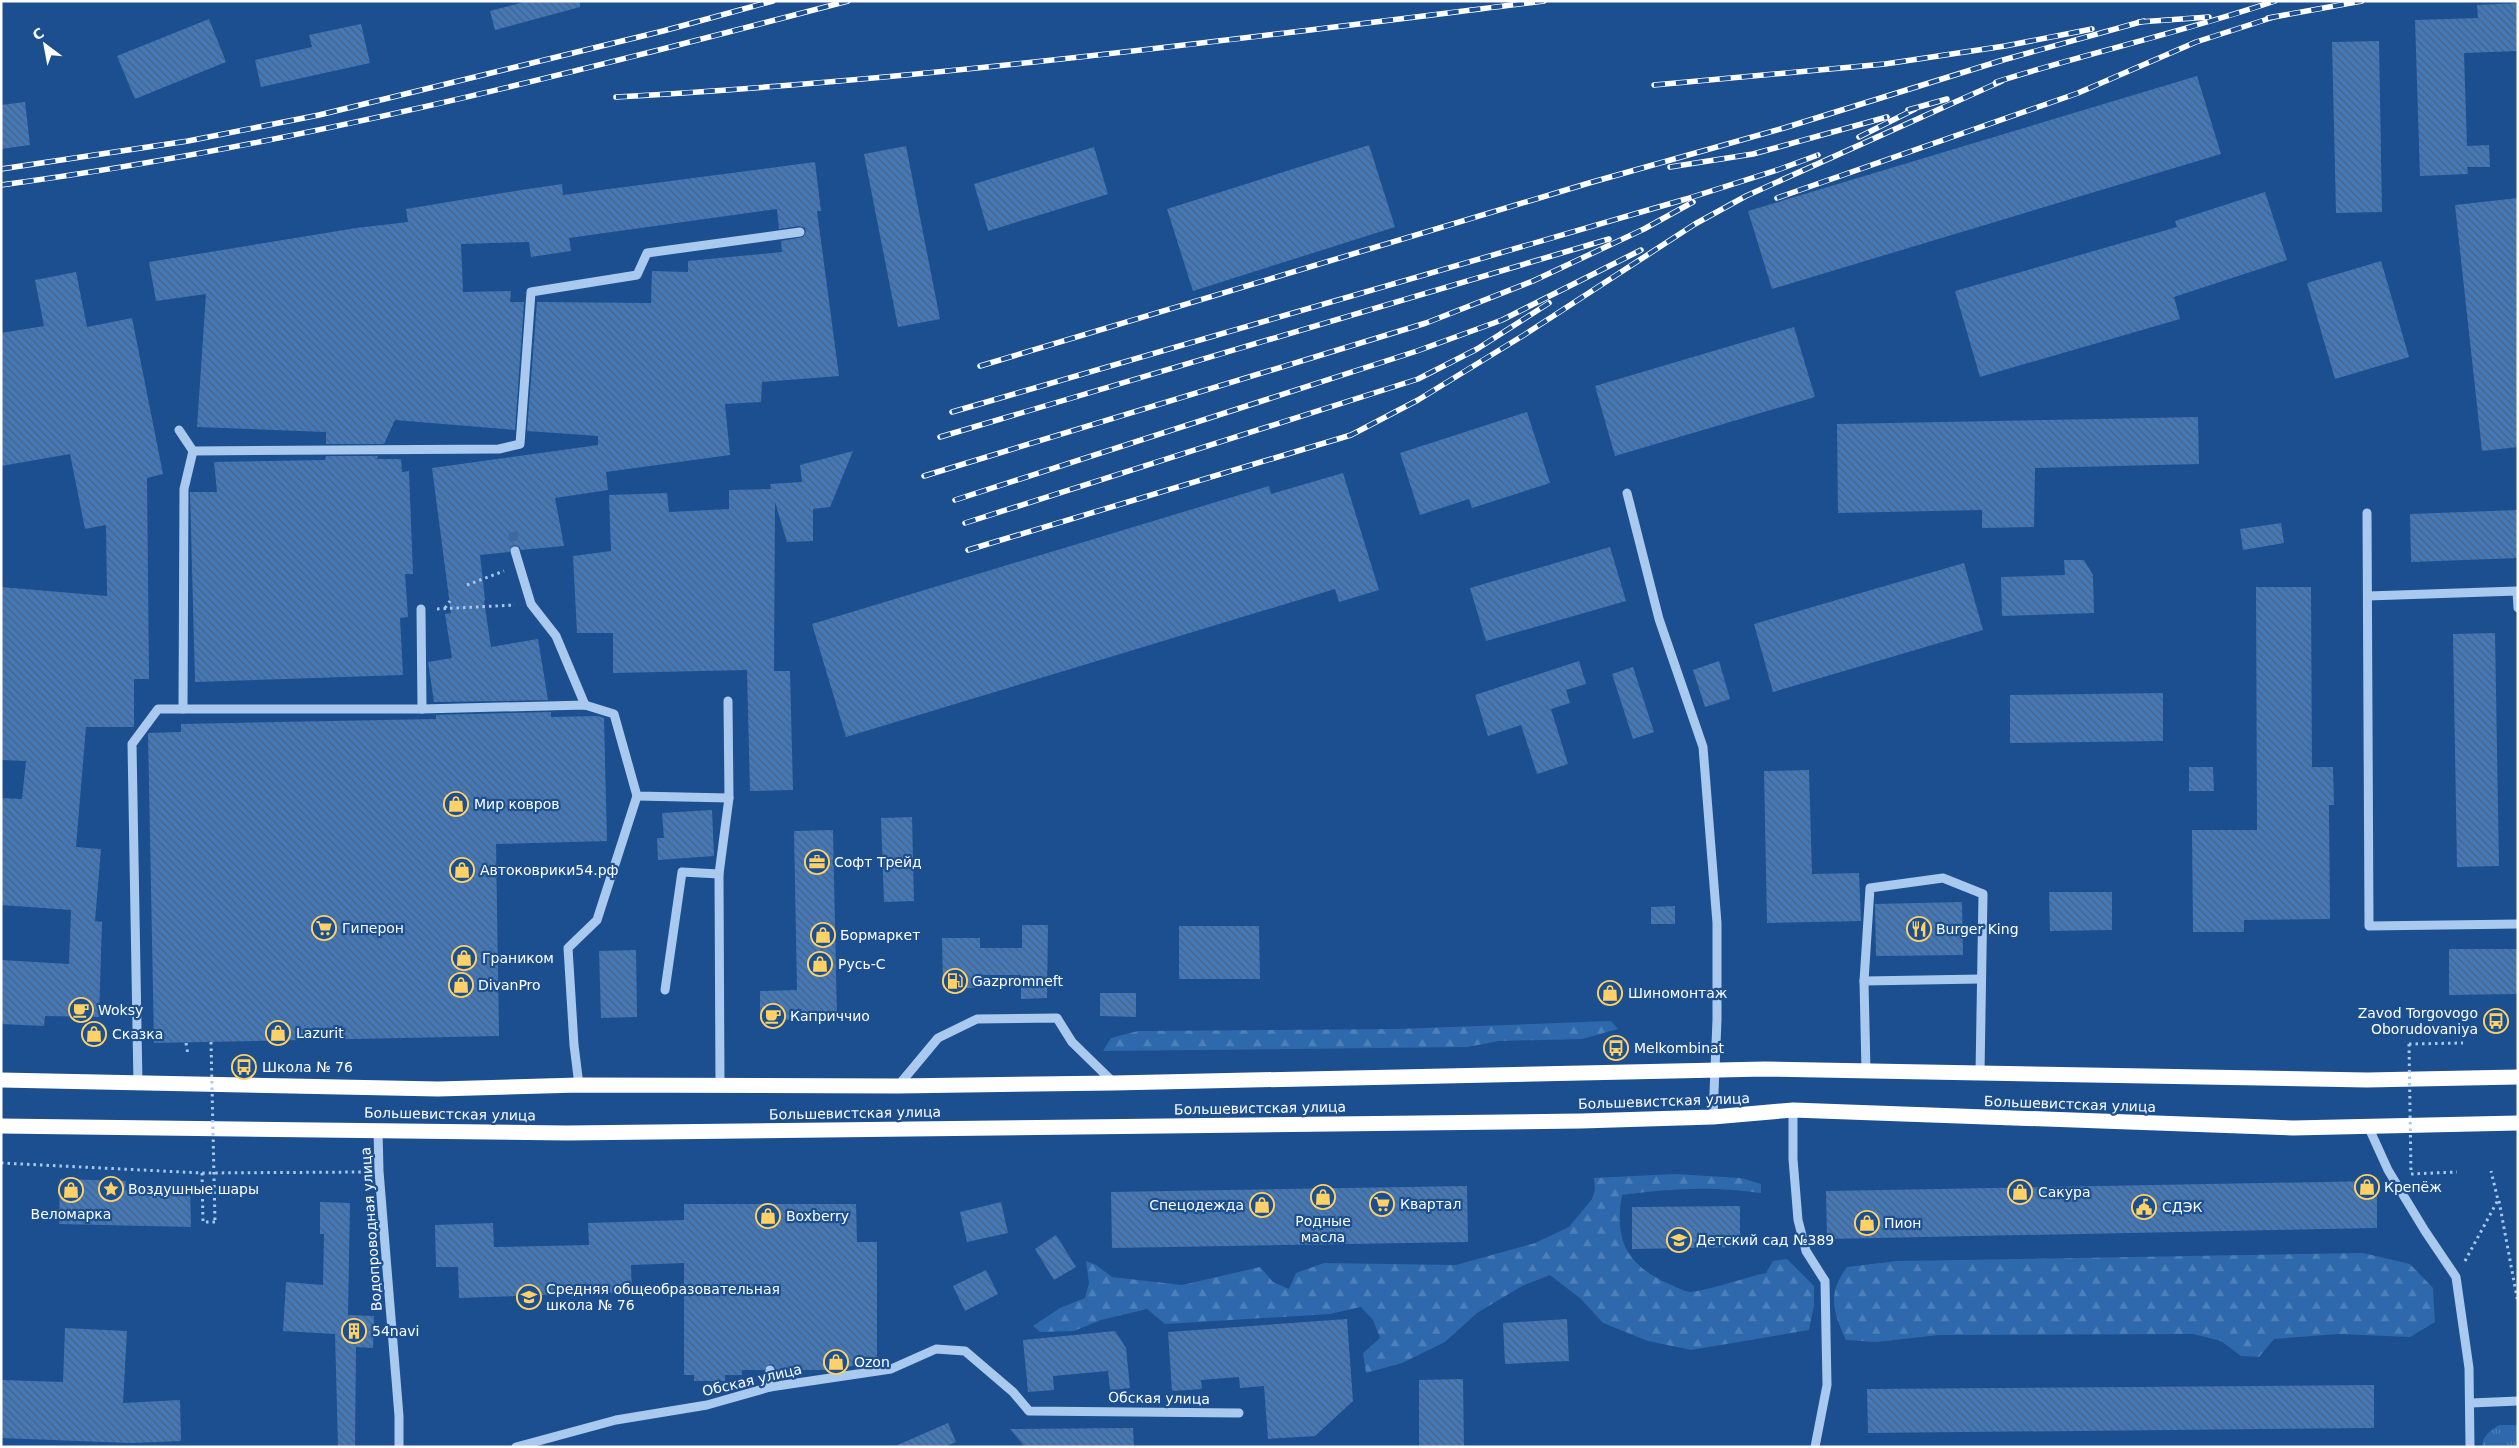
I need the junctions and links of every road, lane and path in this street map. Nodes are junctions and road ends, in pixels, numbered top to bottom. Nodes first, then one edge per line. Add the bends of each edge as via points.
1 (800, 232) dead end
2 (179, 430) dead end
3 (193, 451) junction
4 (1627, 493) dead end
5 (2368, 514) dead end
6 (515, 551) tunnel mouth
7 (520, 565) junction
8 (467, 585) dead end
9 (2518, 591) edge
10 (2368, 596) junction
11 (450, 601) dead end
12 (531, 604) junction
13 (445, 608) junction
14 (2518, 608) edge
15 (421, 610) joint
16 (728, 702) dead end
17 (586, 705) junction
18 (422, 709) junction
19 (183, 710) junction
20 (637, 796) junction
21 (729, 798) junction
22 (719, 874) junction
23 (2518, 924) edge
24 (1982, 979) junction
25 (1864, 981) junction
26 (665, 990) dead end
27 (211, 1042) dead end
28 (186, 1043) dead end
29 (2463, 1043) dead end
30 (188, 1055) dead end
31 (1714, 1070) junction
32 (1866, 1071) junction
33 (1980, 1073) junction
34 (2518, 1077) edge
35 (1, 1080) edge
36 (1114, 1083) junction
37 (138, 1085) junction
38 (579, 1085) junction
39 (720, 1086) junction
40 (898, 1086) junction
41 (1793, 1110) junction
42 (1713, 1117) junction
43 (2518, 1124) edge
44 (1, 1126) edge
45 (2368, 1126) junction
46 (378, 1129) junction
47 (1, 1163) edge
48 (379, 1171) junction
49 (2491, 1171) dead end
50 (2457, 1172) dead end
51 (202, 1173) junction
52 (2498, 1200) junction
53 (2456, 1277) junction
54 (2518, 1303) edge
55 (770, 1370) dead end
56 (770, 1387) junction
57 (2518, 1401) edge
58 (2471, 1403) junction
59 (1239, 1413) dead end
60 (399, 1447) edge
61 (516, 1447) edge
62 (1816, 1447) edge
63 (2470, 1447) edge

1 - 3 street via 647,253 637,275 530,292 520,444 498,449
2 - 3 street
3 - 19 street via 184,490
4 - 31 street via 1659,619 1703,748 1717,923
5 - 10 street
6 - 7 street
7 - 8 path
7 - 12 street
9 - 10 street
9 - 14 street
10 - 23 street via 2369,926
11 - 13 path
12 - 13 path
12 - 17 street via 556,636
13 - 15 path
15 - 18 street
16 - 21 street
17 - 18 street
17 - 20 street via 614,714
18 - 19 street
19 - 37 street via 158,709 132,744
20 - 21 street
20 - 38 street via 597,920 568,948
21 - 22 street
22 - 26 street via 682,872
22 - 39 street
24 - 25 street
24 - 25 street via 1983,894 1943,878 1870,888
24 - 33 street
25 - 32 street
27 - 51 path, bridge via 215,1222 203,1222
28 - 30 path
29 - 50 path, bridge via 2409,1044 2411,1174
31 - 32 highway, Большевистская улица
31 - 36 highway, Большевистская улица
31 - 42 street
32 - 33 highway, Большевистская улица
33 - 34 highway, Большевистская улица via 2367,1080
35 - 37 highway, Большевистская улица
36 - 40 highway, Большевистская улица
36 - 40 street via 1072,1042 1057,1018 977,1019 938,1038
37 - 38 highway, Большевистская улица via 438,1090
38 - 39 highway, Большевистская улица
39 - 40 highway, Большевистская улица
41 - 42 highway, Большевистская улица
41 - 45 highway, Большевистская улица via 2293,1128
41 - 62 street via 1798,1220 1806,1251 1824,1281 1827,1385
42 - 46 highway, Большевистская улица via 567,1133
43 - 45 highway, Большевистская улица
44 - 46 highway, Большевистская улица
45 - 53 street via 2388,1170
46 - 48 street, Водопроводная улица
47 - 51 path
48 - 51 path
48 - 60 street, Водопроводная улица
49 - 52 path
52 - 53 path
52 - 54 path
53 - 58 street
55 - 56 street
56 - 59 street, Обская улица via 891,1369 936,1349 965,1351 1013,1392 1029,1411
56 - 61 street, Обская улица via 707,1405 616,1420
57 - 58 street
58 - 63 street

